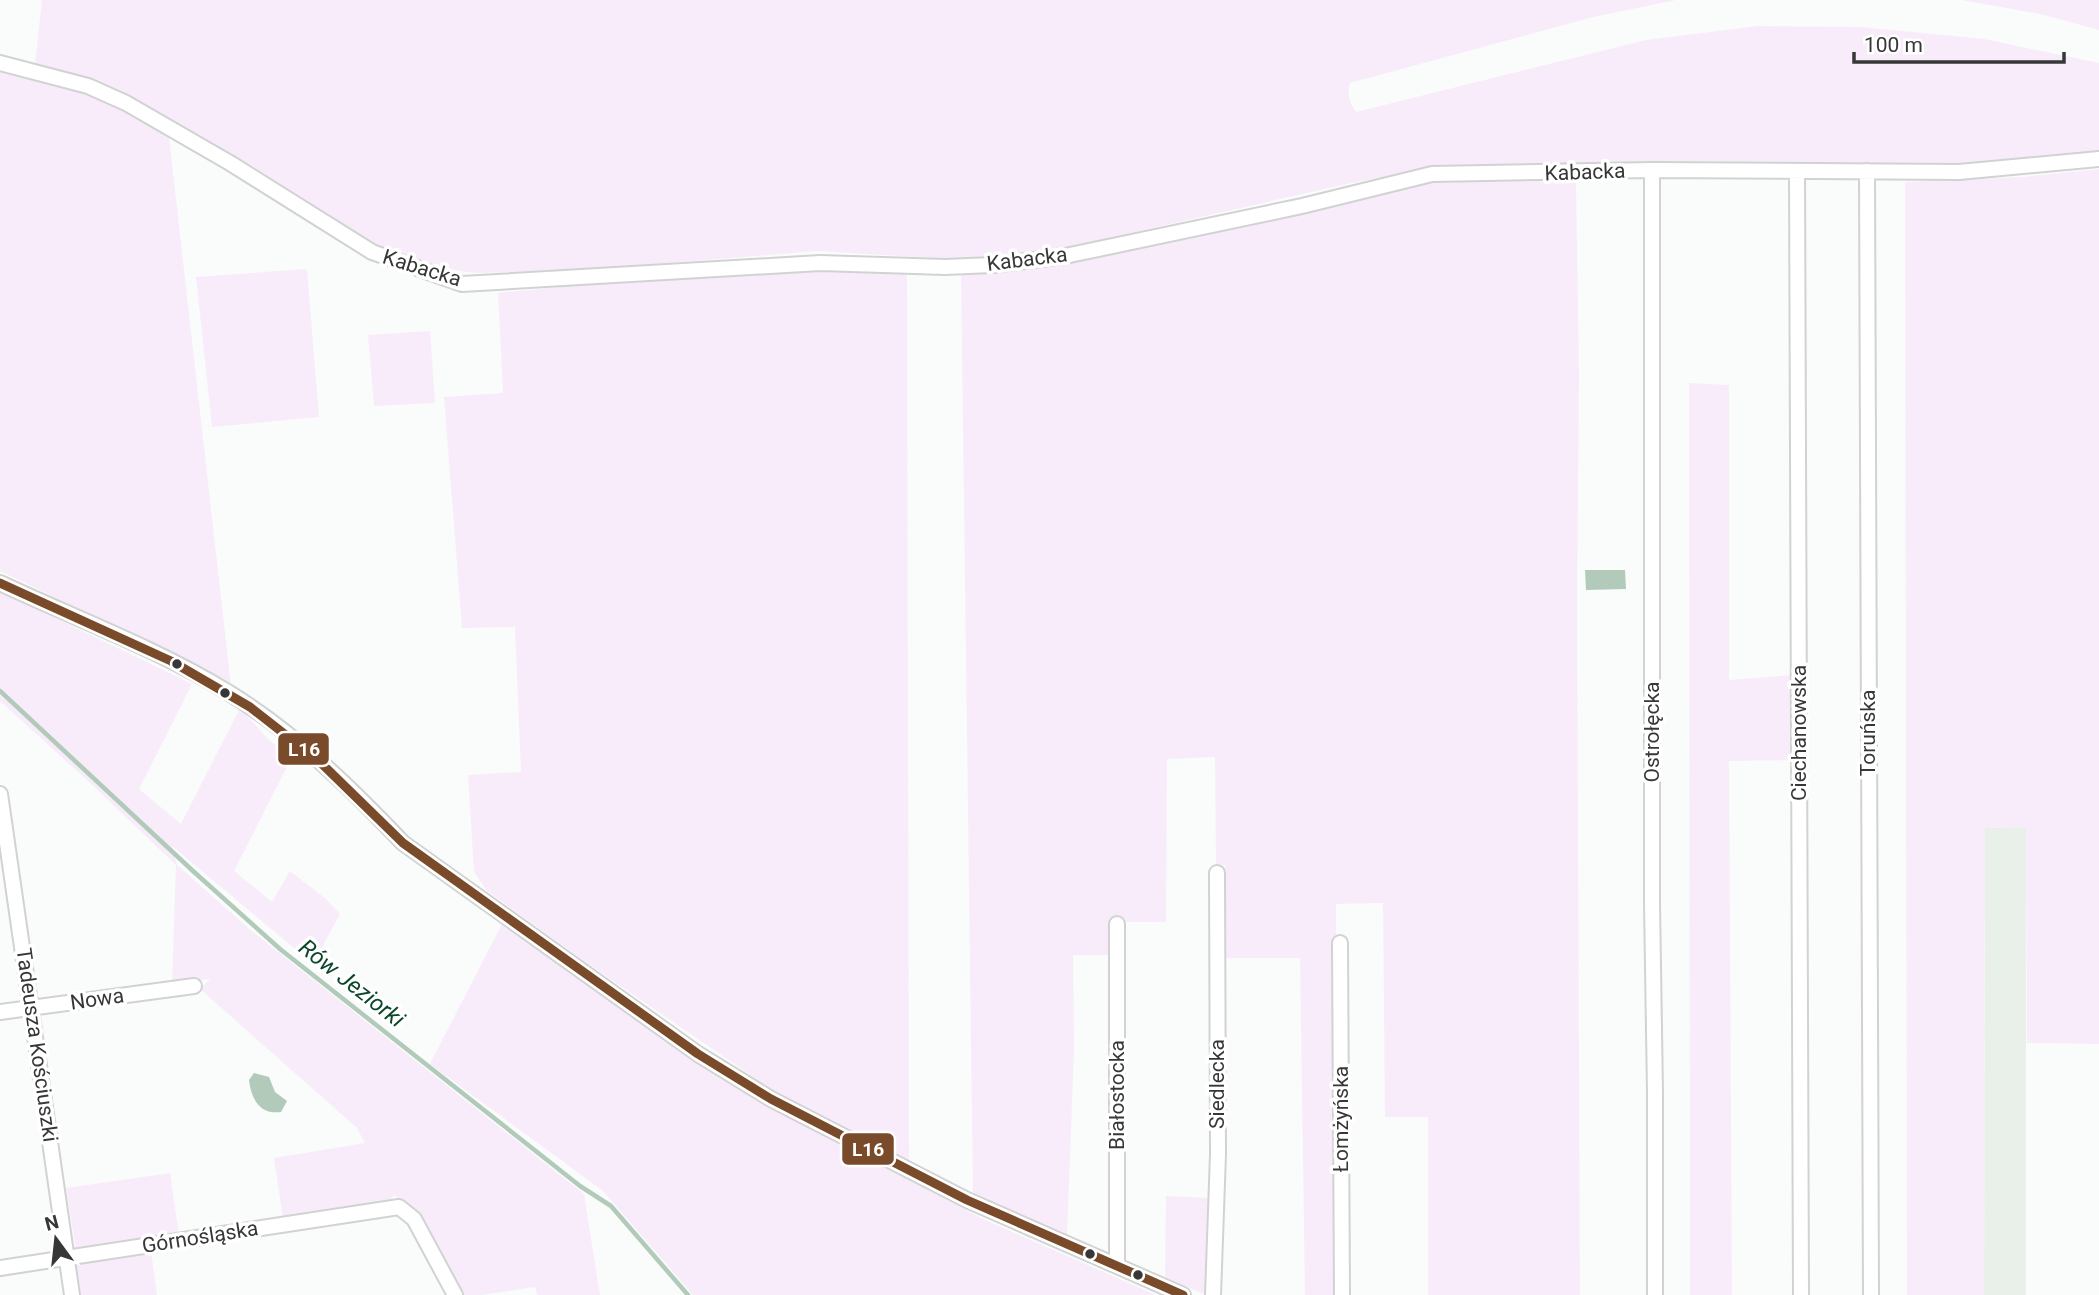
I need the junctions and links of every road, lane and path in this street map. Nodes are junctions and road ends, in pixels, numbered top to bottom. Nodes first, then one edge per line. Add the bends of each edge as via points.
1 (0, 63) edge
2 (2099, 159) edge
3 (1651, 170) junction
4 (1797, 171) junction
5 (1867, 171) junction
6 (0, 583) edge
7 (0, 794) edge
8 (1217, 873) dead end
9 (1117, 924) dead end
10 (1340, 943) dead end
11 (194, 986) dead end
12 (31, 1008) junction
13 (0, 1012) edge
14 (67, 1258) junction
15 (1117, 1266) junction
16 (0, 1268) edge
17 (72, 1295) edge
18 (455, 1295) edge
19 (1183, 1295) edge
20 (1213, 1295) edge
21 (1342, 1295) edge
22 (1655, 1295) edge
23 (1801, 1295) edge
24 (1871, 1295) edge

1 - 3 street, Kabacka via 88,86 126,103 372,252 462,284 820,263 993,265 1065,256 1432,174
2 - 5 street, Kabacka via 1959,172
3 - 4 street, Kabacka
3 - 22 street, Ostrołęcka
4 - 5 street, Kabacka
4 - 23 street, Ciechanowska
5 - 24 street, Toruńska
6 - 15 street via 227,691 300,746 403,843 698,1054 771,1099 967,1200
7 - 12 street, Tadeusza Kościuszki
8 - 20 street, Siedlecka via 1218,1154
9 - 15 street, Białostocka
10 - 21 street, Łomżyńska
11 - 12 street, Nowa
12 - 13 street, Nowa
12 - 14 street, Tadeusza Kościuszki
14 - 16 street, Górnośląska
14 - 17 street, Tadeusza Kościuszki
14 - 18 street, Górnośląska via 399,1207 414,1219
15 - 19 street

